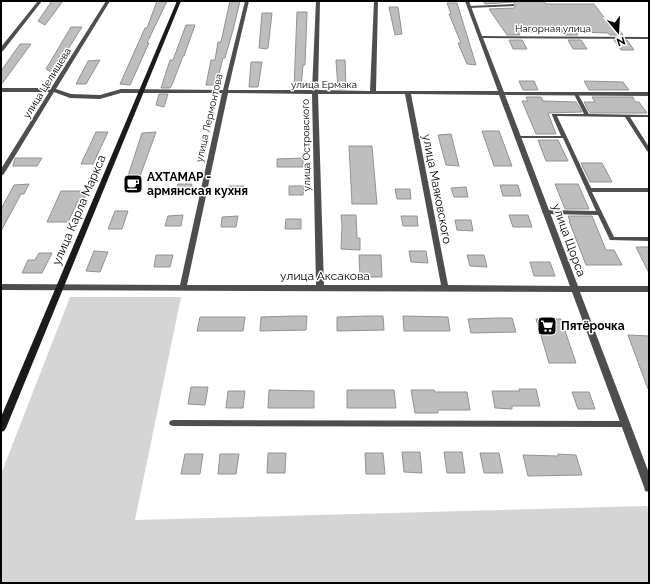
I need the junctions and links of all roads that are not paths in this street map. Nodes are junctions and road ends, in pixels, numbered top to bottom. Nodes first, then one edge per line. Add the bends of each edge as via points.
1 (40, 1) edge
2 (108, 1) edge
3 (179, 1) edge
4 (247, 1) edge
5 (318, 1) edge
6 (376, 1) edge
7 (468, 4) edge
8 (513, 5) dead end
9 (480, 37) junction
10 (649, 38) edge
11 (1, 50) edge
12 (1, 90) edge
13 (53, 90) junction
14 (141, 91) junction
15 (225, 92) junction
16 (315, 93) junction
17 (373, 93) junction
18 (408, 93) junction
19 (501, 94) junction
20 (576, 94) junction
21 (649, 94) edge
22 (588, 115) junction
23 (627, 116) junction
24 (649, 116) edge
25 (518, 137) junction
26 (565, 137) junction
27 (649, 151) edge
28 (1, 174) edge
29 (589, 190) junction
30 (649, 190) edge
31 (546, 212) junction
32 (600, 213) junction
33 (649, 239) edge
34 (1, 287) edge
35 (59, 287) junction
36 (183, 287) junction
37 (320, 288) junction
38 (445, 288) junction
39 (649, 289) edge
40 (574, 290) junction
41 (173, 423) dead end
42 (625, 424) junction
43 (1, 428) edge
44 (649, 487) edge

1 - 11 street
2 - 13 street, улица Целищева
3 - 14 main road, улица Карла Маркса
4 - 15 street, улица Лермонтова
5 - 16 street, улица Островского
6 - 17 street
7 - 8 lane
7 - 9 street, улица Щорса
9 - 10 street, Нагорная улица
9 - 19 street, улица Щорса
12 - 13 street, улица Ермака
13 - 14 street, улица Ермака via 70,96 100,97 120,91
13 - 28 street, улица Целищева
14 - 15 street, улица Ермака
14 - 35 main road, улица Карла Маркса
15 - 16 street, улица Ермака
15 - 36 street, улица Лермонтова
16 - 17 street, улица Ермака
16 - 37 street, улица Островского
17 - 18 street, улица Ермака
18 - 19 street, улица Ермака
18 - 38 street, улица Маяковского
19 - 20 street, улица Ермака
19 - 25 street, улица Щорса
20 - 21 street, улица Ермака
20 - 22 lane
22 - 23 lane
22 - 26 lane via 554,115
23 - 24 lane
23 - 27 lane
25 - 26 lane
25 - 31 street, улица Щорса
26 - 29 lane
29 - 30 lane
29 - 32 lane
31 - 32 lane
31 - 40 street, улица Щорса
32 - 33 lane via 612,239
34 - 35 street, улица Аксакова
35 - 36 street, улица Аксакова
35 - 43 main road, улица Карла Маркса
36 - 37 street, улица Аксакова
37 - 38 street, улица Аксакова
38 - 40 street, улица Аксакова
39 - 40 street, улица Аксакова
40 - 42 street, улица Щорса
41 - 42 lane
42 - 44 street, улица Щорса

